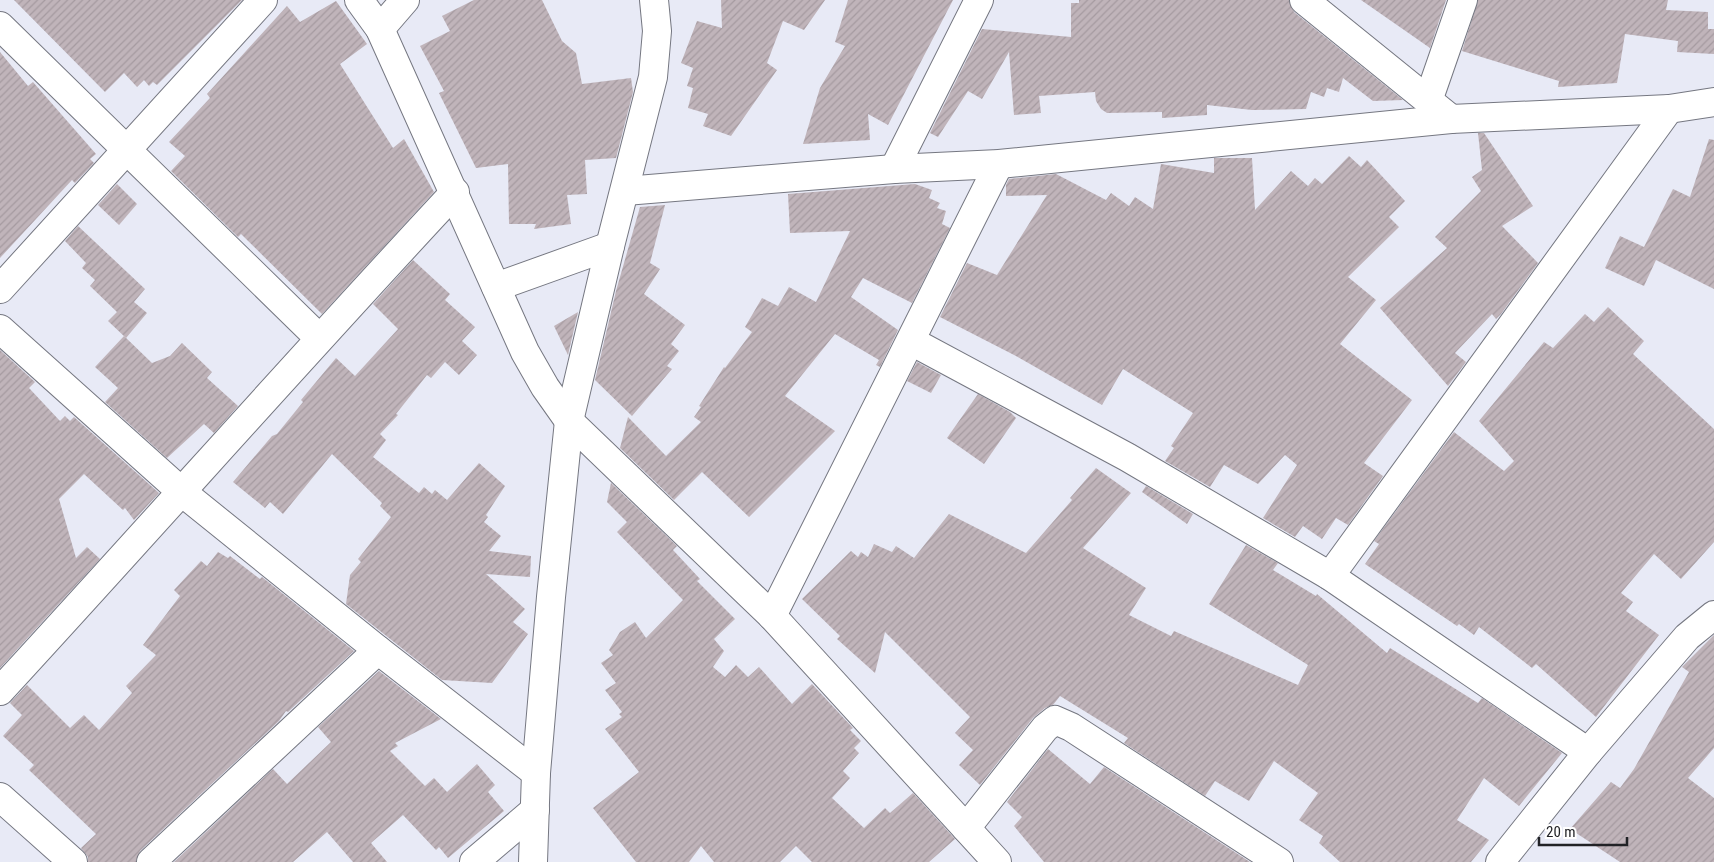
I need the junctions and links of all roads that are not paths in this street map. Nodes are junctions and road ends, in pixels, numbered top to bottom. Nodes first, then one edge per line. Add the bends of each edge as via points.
1 (263, 0) edge
2 (359, 0) edge
3 (405, 0) edge
4 (654, 0) edge
5 (980, 0) edge
6 (1304, 0) edge
7 (1464, 0) edge
8 (0, 26) edge
9 (380, 29) junction
10 (1428, 101) junction
11 (1714, 102) edge
12 (1669, 109) junction
13 (1451, 119) junction
14 (126, 151) junction
15 (999, 164) junction
16 (894, 169) junction
17 (455, 192) junction
18 (625, 192) junction
19 (610, 246) junction
20 (496, 287) junction
21 (0, 289) edge
22 (0, 329) edge
23 (320, 338) junction
24 (911, 341) junction
25 (570, 420) junction
26 (182, 493) junction
27 (1330, 576) junction
28 (1714, 615) edge
29 (772, 616) junction
30 (378, 650) junction
31 (0, 691) edge
32 (1588, 752) junction
33 (536, 773) junction
34 (0, 797) edge
35 (535, 810) junction
36 (966, 828) junction
37 (73, 862) edge
38 (151, 862) edge
39 (474, 862) edge
40 (533, 862) edge
41 (997, 862) edge
42 (1279, 862) edge
43 (1500, 862) edge

1 - 14 street
2 - 9 street
3 - 9 street
4 - 18 street via 657,31 653,76
5 - 16 street
6 - 10 street
7 - 10 street
8 - 14 street
9 - 17 street
10 - 13 street
11 - 12 street
12 - 13 street
12 - 27 street
13 - 15 street
14 - 21 street
14 - 23 street
15 - 16 street
15 - 24 street
16 - 18 street
17 - 20 street
17 - 23 street
18 - 19 street
19 - 20 street
19 - 25 street
20 - 25 street via 545,388
22 - 26 street
23 - 26 street
24 - 27 street via 1127,457
24 - 29 street
25 - 29 street
25 - 33 street
26 - 30 street
26 - 31 street
27 - 32 street
28 - 32 street via 1687,637
29 - 36 street
30 - 33 street
30 - 38 street
32 - 43 street
33 - 35 street
34 - 37 street
35 - 39 street
35 - 40 street
36 - 41 street
36 - 42 street via 1045,728 1055,720 1071,727

